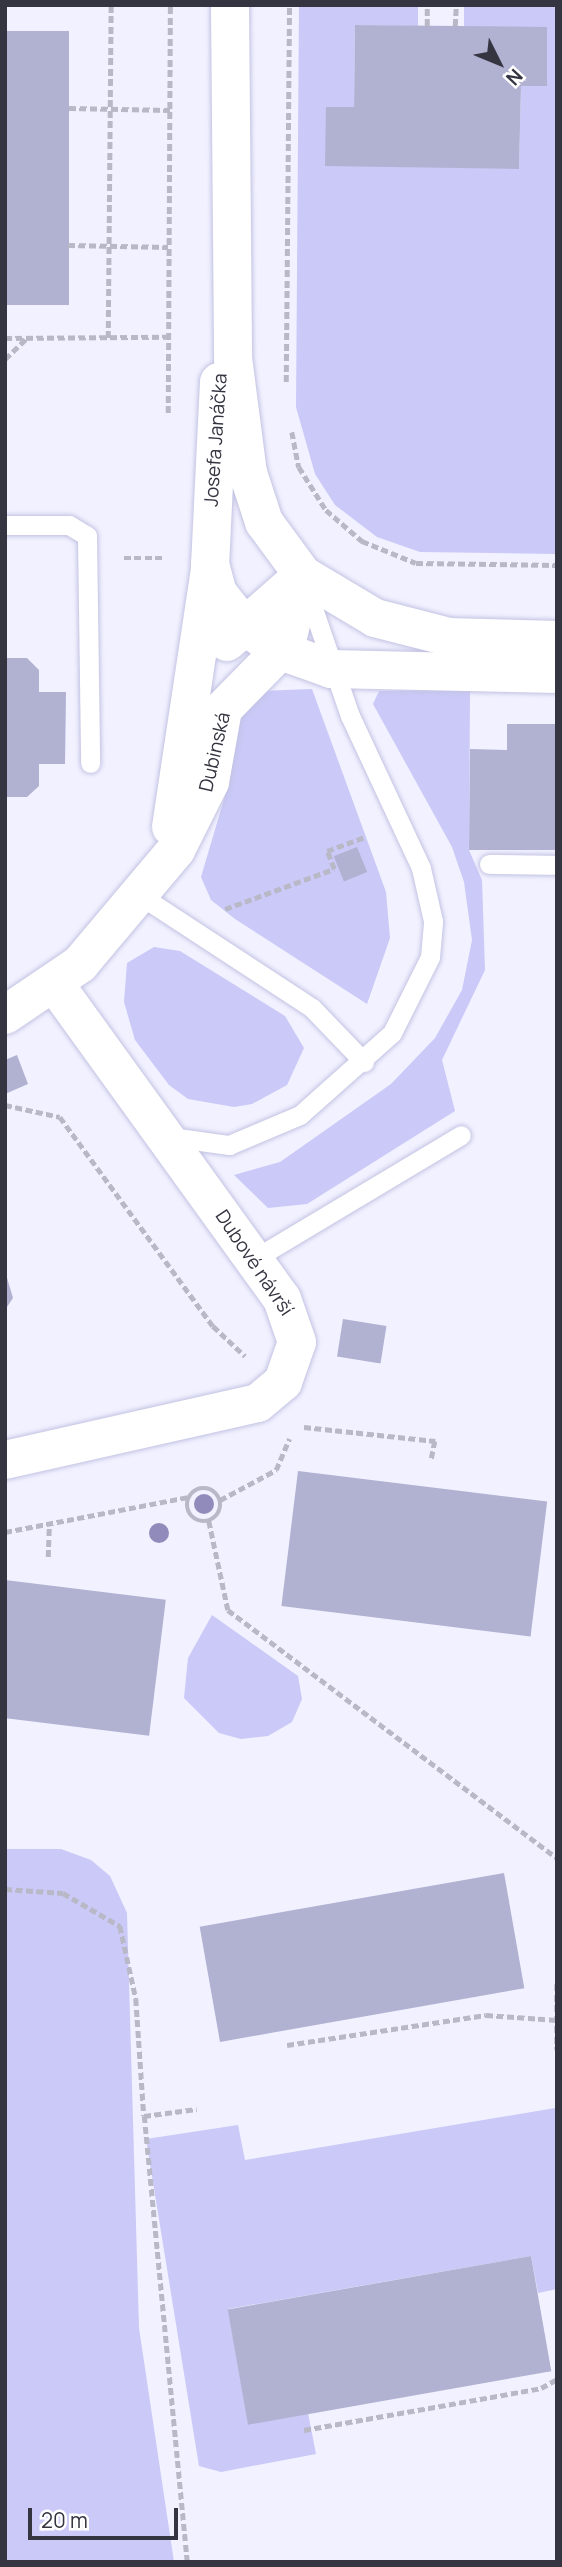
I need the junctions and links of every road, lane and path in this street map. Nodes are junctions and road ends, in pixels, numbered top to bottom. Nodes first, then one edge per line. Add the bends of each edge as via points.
1 (111, 5) edge
2 (170, 5) edge
3 (230, 5) edge
4 (289, 5) edge
5 (427, 5) edge
6 (456, 5) edge
7 (427, 26) dead end
8 (455, 26) dead end
9 (69, 108) dead end
10 (110, 110) junction
11 (170, 110) junction
12 (229, 244) junction
13 (68, 245) dead end
14 (109, 246) junction
15 (169, 247) junction
16 (168, 337) junction
17 (5, 338) edge
18 (27, 338) junction
19 (108, 338) junction
20 (5, 359) edge
21 (286, 387) dead end
22 (168, 420) dead end
23 (291, 427) dead end
24 (5, 525) edge
25 (169, 544) dead end
26 (210, 564) junction
27 (557, 565) edge
28 (168, 572) dead end
29 (303, 575) junction
30 (244, 625) junction
31 (557, 640) edge
32 (281, 650) junction
33 (331, 669) junction
34 (557, 674) edge
35 (194, 689) junction
36 (90, 763) dead end
37 (402, 823) junction
38 (489, 864) dead end
39 (557, 865) edge
40 (141, 896) junction
41 (197, 933) junction
42 (55, 984) junction
43 (5, 1015) edge
44 (364, 1062) junction
45 (5, 1105) edge
46 (164, 1134) junction
47 (461, 1135) dead end
48 (254, 1259) junction
49 (278, 1387) junction
50 (5, 1460) edge
51 (431, 1461) dead end
52 (188, 1497) junction
53 (220, 1500) junction
54 (209, 1521) junction
55 (49, 1522) junction
56 (5, 1532) edge
57 (48, 1557) dead end
58 (557, 1858) edge
59 (5, 1889) edge
60 (557, 1984) edge
61 (555, 2020) edge
62 (287, 2045) dead end
63 (557, 2050) edge
64 (197, 2109) dead end
65 (144, 2116) junction
66 (557, 2379) edge
67 (304, 2430) dead end
68 (187, 2562) edge

1 - 10 path
2 - 11 path
3 - 12 street, Josefa Janáčka
4 - 21 path
5 - 7 path
6 - 8 path
9 - 10 path
10 - 11 path
10 - 14 path
11 - 15 path
12 - 26 street, Josefa Janáčka
12 - 29 street, Josefa Janáčka via 233,358 247,473 264,522
13 - 14 path
14 - 15 path
14 - 19 path
15 - 16 path
16 - 19 path
16 - 22 path
17 - 18 path
18 - 19 path
18 - 20 path
23 - 27 path via 299,467 326,510 362,541 416,563
24 - 36 lane via 69,525 87,536
25 - 28 path
26 - 30 street, Josefa Janáčka via 218,593
26 - 35 street, Dubinská
29 - 30 street
29 - 31 street, Josefa Janáčka via 346,604 408,629
29 - 32 street, Dubinská via 296,620
29 - 33 lane
30 - 32 street, Josefa Janáčka
30 - 35 street, Dubinská via 209,662
32 - 33 street, Josefa Janáčka
32 - 40 street, Dubinská via 223,709 200,808
33 - 34 street, Josefa Janáčka
33 - 37 lane
35 - 40 street, Dubinská via 173,821
37 - 41 path via 327,851 334,869 218,912
37 - 44 lane via 429,897 433,941 407,1010
38 - 39 lane
40 - 41 lane
40 - 42 street, Dubinská via 104,941
41 - 44 lane via 312,1009
42 - 43 street, Dubinská
42 - 46 street, Dubové návrší
44 - 46 lane via 300,1115 251,1140 208,1146
45 - 49 path via 61,1117 213,1326
46 - 48 street, Dubové návrší
47 - 48 lane
48 - 49 street, Dubové návrší via 295,1328 294,1359
49 - 50 street via 238,1409
51 - 53 path via 435,1441 327,1425 291,1429 276,1470
52 - 53 path via 204,1488
52 - 54 path via 191,1516
52 - 55 path
53 - 54 path via 219,1513
54 - 58 path via 228,1610
55 - 56 path
55 - 57 path
59 - 65 path via 63,1893 120,1926 136,1999
60 - 61 path
61 - 62 path via 486,2015
61 - 63 path
64 - 65 path
65 - 68 path
66 - 67 path via 541,2388

